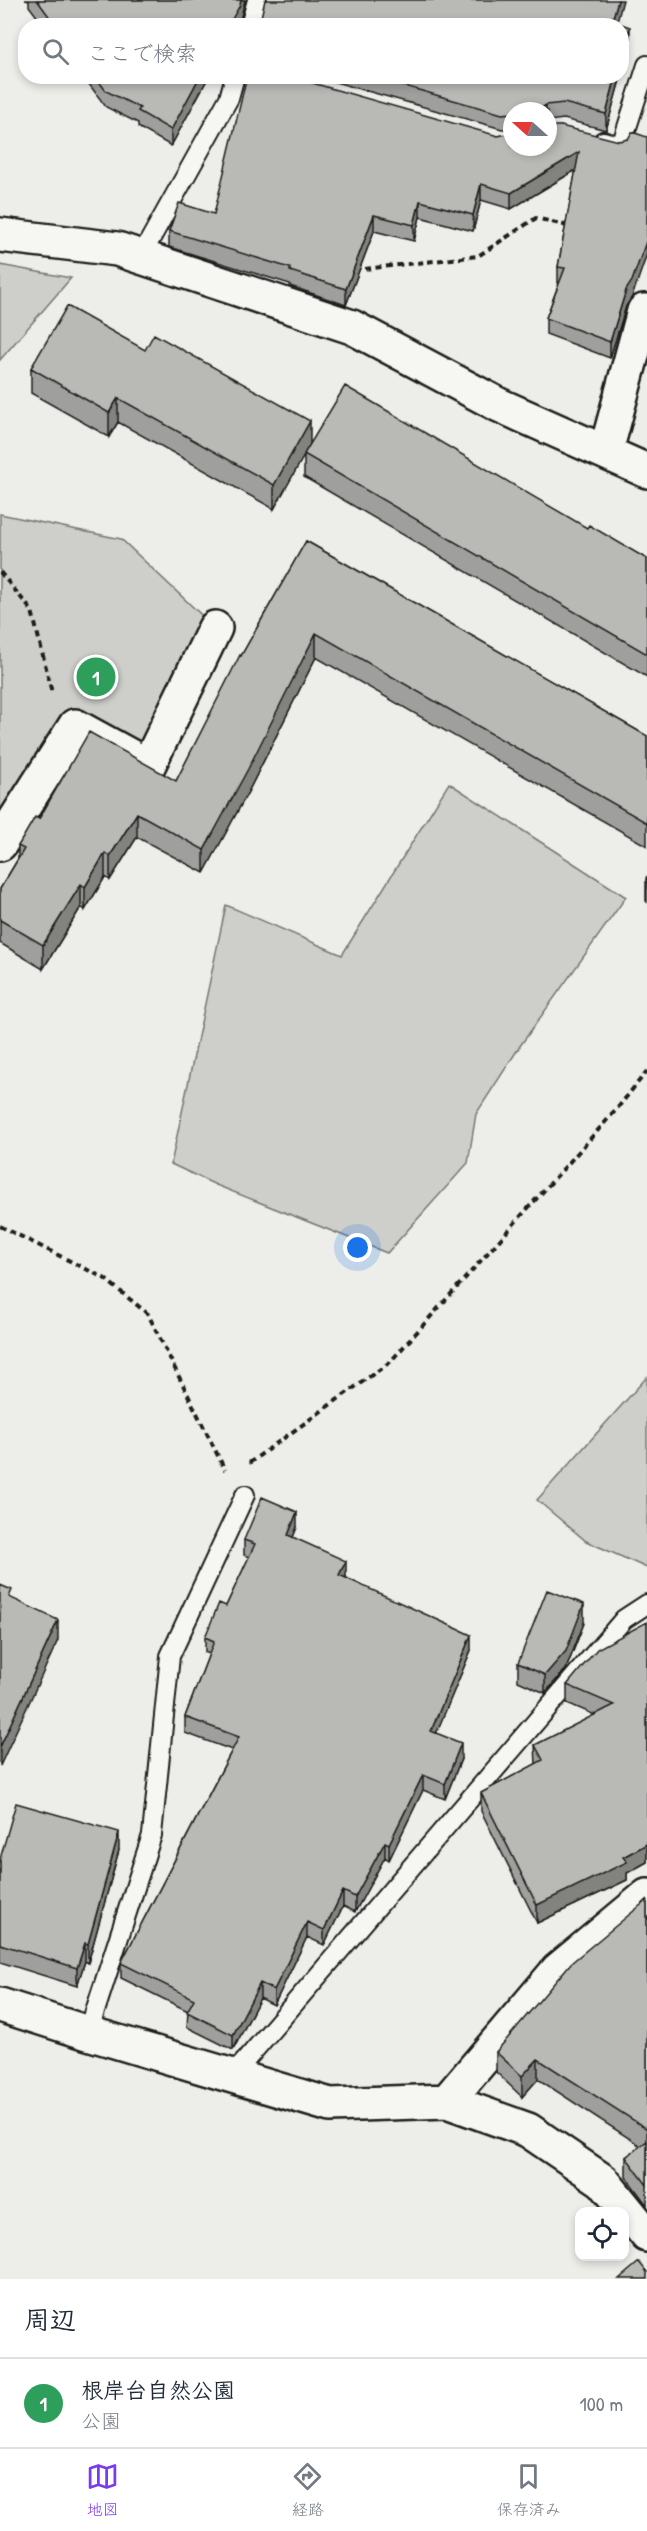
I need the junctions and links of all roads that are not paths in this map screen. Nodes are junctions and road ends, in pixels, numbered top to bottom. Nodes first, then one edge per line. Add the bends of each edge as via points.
1 (257, 0) edge
2 (252, 18) edge
3 (647, 65) edge
4 (233, 84) edge
5 (581, 135) edge
6 (0, 235) edge
7 (141, 256) junction
8 (647, 311) edge
9 (606, 452) junction
10 (647, 471) edge
11 (215, 628) dead end
12 (0, 844) edge
13 (245, 1495) road end
14 (647, 1604) edge
15 (647, 1896) edge
16 (0, 2005) edge
17 (88, 2033) junction
18 (233, 2075) junction
19 (447, 2100) junction
20 (647, 2235) edge

1 - 2 lane
3 - 5 lane via 621,146
4 - 7 lane via 229,98
6 - 7 street via 117,249
7 - 9 street via 352,327 499,405
8 - 9 street
9 - 10 street
11 - 12 street via 148,766 75,726
13 - 17 lane via 170,1656 152,1835
14 - 18 lane via 624,1619
15 - 19 street via 558,1970
16 - 17 street
17 - 18 street
18 - 19 street via 330,2105
19 - 20 street via 528,2130 603,2181

